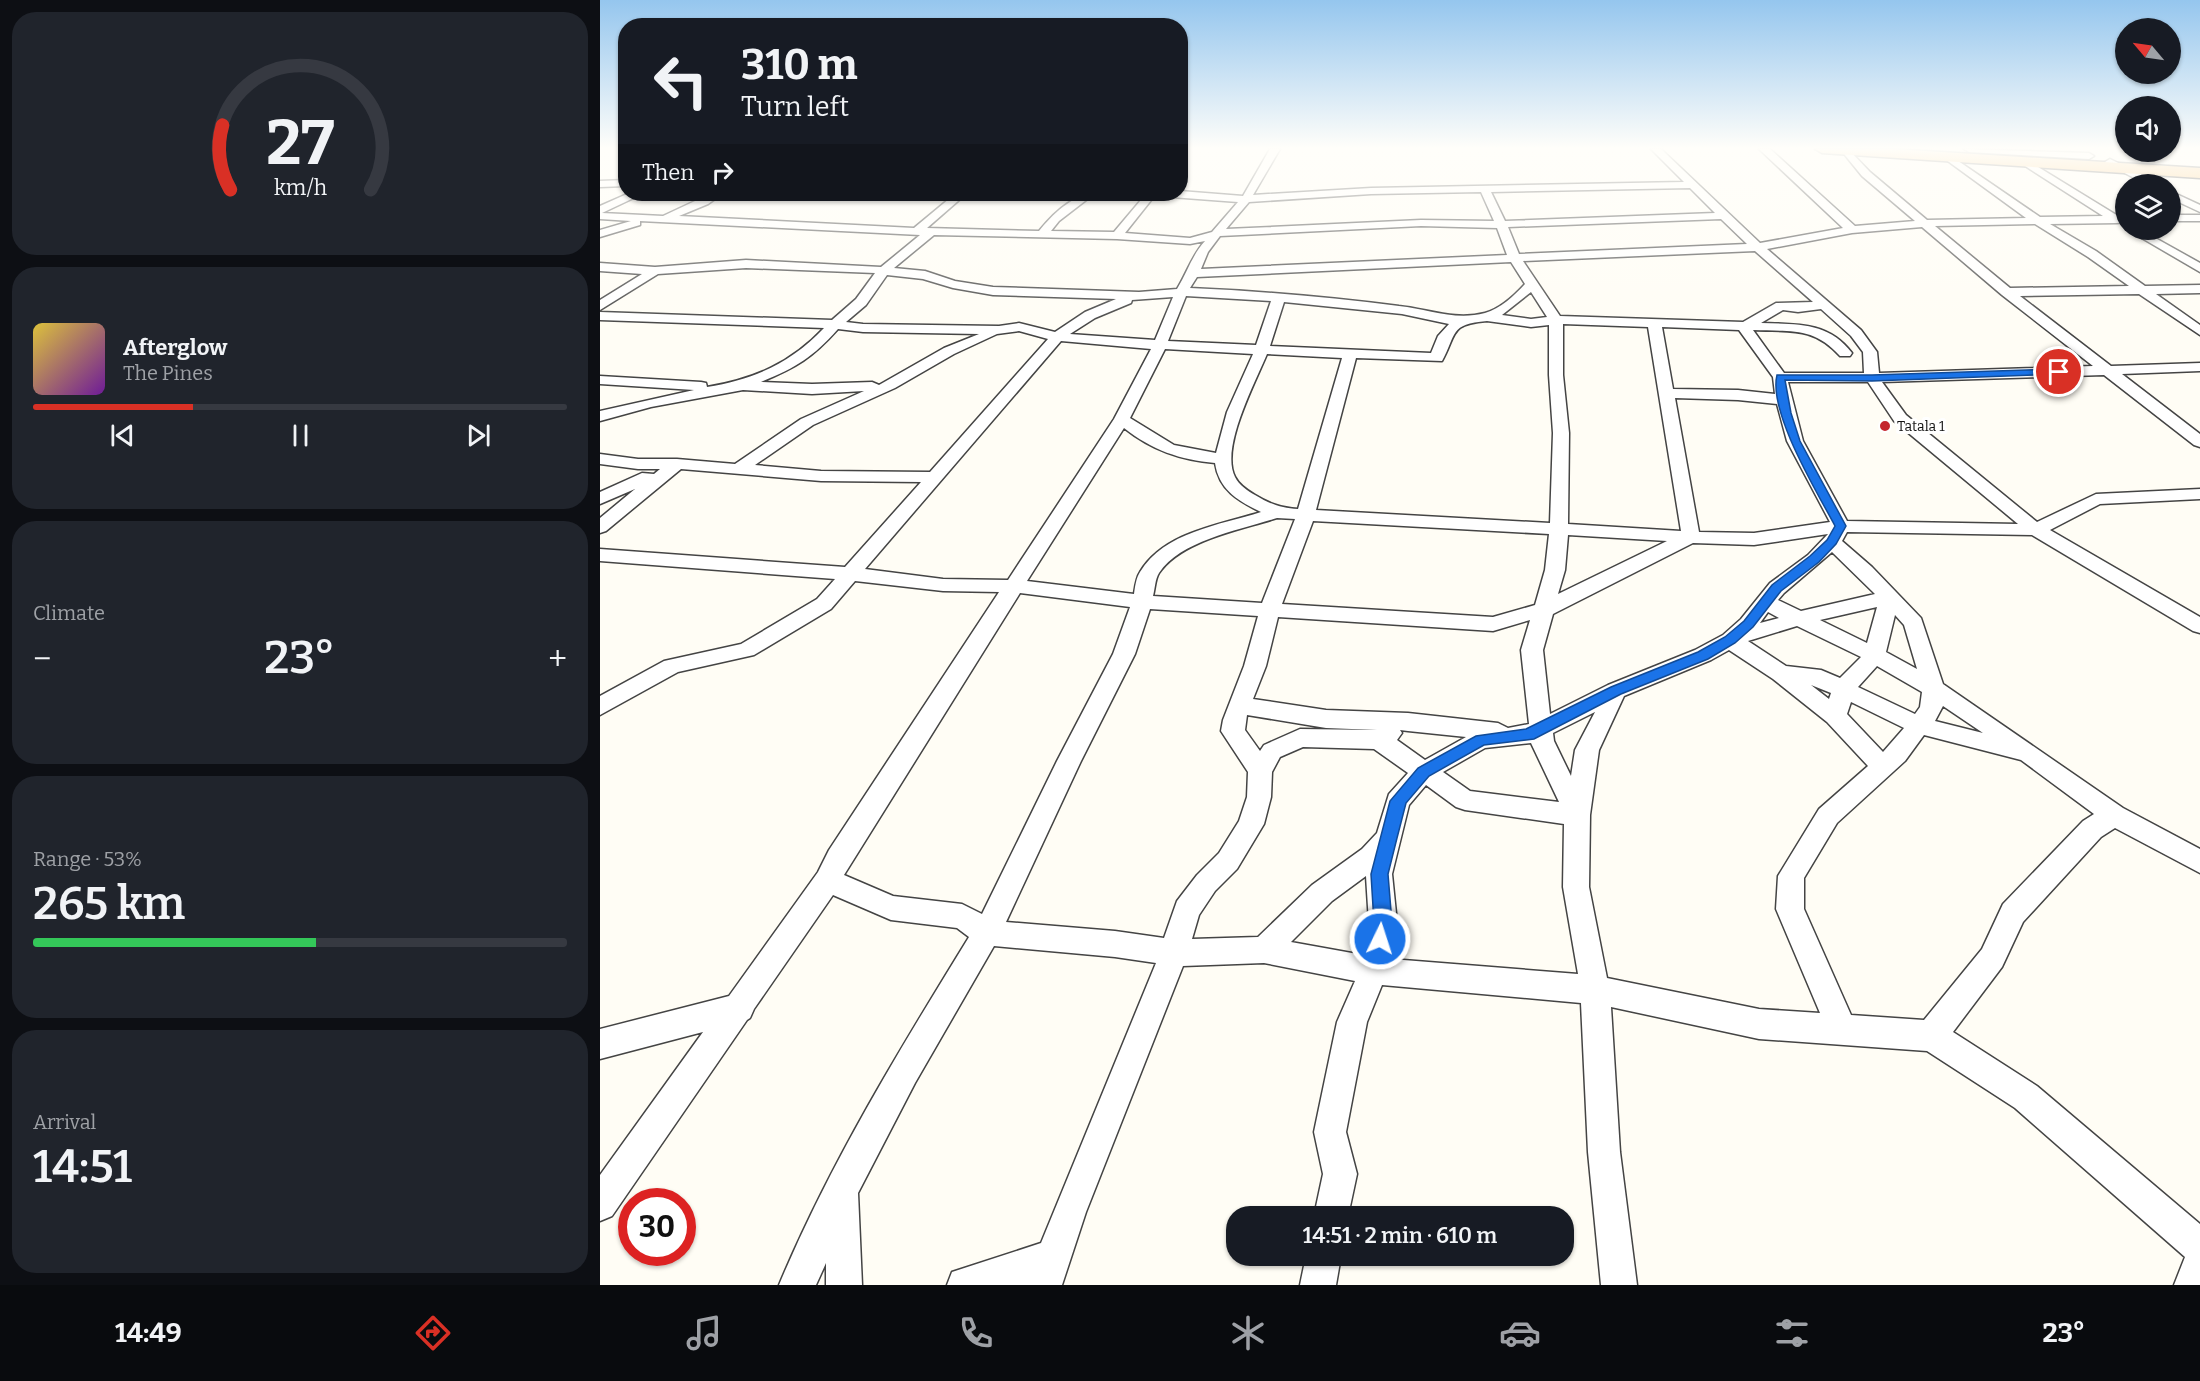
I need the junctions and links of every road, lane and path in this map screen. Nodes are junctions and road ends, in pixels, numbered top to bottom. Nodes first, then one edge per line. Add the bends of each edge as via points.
1 (618, 209) edge
2 (688, 209) edge
3 (943, 209) edge
4 (1069, 209) edge
5 (1139, 209) edge
6 (1238, 209) edge
7 (1493, 209) edge
8 (1715, 209) edge
9 (1829, 209) edge
10 (1907, 209) edge
11 (2022, 209) edge
12 (600, 216) edge
13 (1722, 216) junction
14 (614, 217) junction
15 (2181, 218) edge
16 (2200, 218) edge
17 (648, 219) junction
18 (662, 220) junction
19 (2036, 220) junction
20 (2115, 221) edge
21 (1501, 223) junction
22 (1924, 223) junction
23 (600, 230) edge
24 (1852, 230) junction
25 (917, 231) junction
26 (931, 232) junction
27 (1220, 233) junction
28 (600, 234) edge
29 (1042, 234) junction
30 (1118, 236) junction
31 (2151, 240) edge
32 (1190, 241) junction
33 (1757, 247) junction
34 (1202, 251) junction
35 (1515, 260) junction
36 (600, 267) edge
37 (2200, 268) edge
38 (884, 270) junction
39 (655, 271) junction
40 (1193, 273) junction
41 (1532, 284) junction
42 (2200, 289) edge
43 (2142, 290) junction
44 (1181, 292) junction
45 (2007, 292) junction
46 (1110, 296) junction
47 (1139, 297) junction
48 (1279, 297) junction
49 (1823, 305) junction
50 (600, 306) edge
51 (1091, 314) junction
52 (600, 316) edge
53 (1487, 317) junction
54 (1556, 320) junction
55 (1452, 322) junction
56 (1654, 322) junction
57 (835, 324) junction
58 (1744, 327) junction
59 (999, 330) junction
60 (2200, 331) edge
61 (1856, 333) junction
62 (1057, 338) junction
63 (1831, 338) junction
64 (1160, 345) junction
65 (1263, 348) junction
66 (1870, 352) junction
67 (1350, 355) junction
68 (1836, 358) junction
69 (2200, 367) edge
70 (2106, 370) junction
71 (1780, 377) junction
72 (1803, 377) junction
73 (1872, 378) junction
74 (600, 380) edge
75 (890, 385) junction
76 (739, 386) junction
77 (1666, 393) junction
78 (1784, 400) junction
79 (600, 416) edge
80 (1122, 419) junction
81 (2200, 424) edge
82 (2177, 425) junction
83 (2200, 442) edge
84 (600, 459) edge
85 (1221, 459) junction
86 (676, 464) junction
87 (740, 468) junction
88 (936, 477) junction
89 (2200, 494) edge
90 (600, 499) edge
91 (1276, 513) junction
92 (1306, 514) junction
93 (600, 527) edge
94 (1559, 528) junction
95 (2036, 530) junction
96 (1836, 534) junction
97 (1691, 536) junction
98 (600, 555) edge
99 (853, 574) junction
100 (1013, 586) junction
101 (1889, 597) junction
102 (1142, 602) junction
103 (1766, 603) junction
104 (1270, 608) junction
105 (1545, 609) junction
106 (1798, 619) junction
107 (1493, 624) junction
108 (2200, 626) edge
109 (1730, 640) junction
110 (1533, 641) junction
111 (1875, 655) junction
112 (1781, 673) junction
113 (1844, 688) junction
114 (1933, 688) junction
115 (1616, 691) junction
116 (1239, 705) junction
117 (600, 707) edge
118 (1835, 716) junction
119 (1326, 719) junction
120 (1408, 722) junction
121 (1918, 725) junction
122 (1534, 731) junction
123 (1300, 738) junction
124 (1368, 740) junction
125 (2033, 756) junction
126 (1883, 767) junction
127 (1260, 771) junction
128 (1424, 772) junction
129 (1577, 815) junction
130 (2114, 815) junction
131 (1388, 838) junction
132 (2172, 847) junction
133 (2200, 850) edge
134 (2200, 862) edge
135 (828, 880) junction
136 (987, 933) junction
137 (1264, 950) junction
138 (1174, 953) junction
139 (1374, 971) junction
140 (1595, 990) junction
141 (740, 1008) junction
142 (1842, 1030) junction
143 (1931, 1036) junction
144 (600, 1044) edge
145 (842, 1189) junction
146 (600, 1204) edge
147 (1333, 1206) edge
148 (2200, 1247) edge
149 (2200, 1265) edge
150 (1322, 1266) edge
151 (1048, 1271) edge
152 (797, 1285) edge
153 (844, 1285) edge
154 (965, 1285) edge
155 (1318, 1285) edge
156 (1619, 1285) edge
157 (2192, 1285) edge

1 - 14 street
2 - 18 street
3 - 25 street
4 - 29 street
5 - 30 street
6 - 27 street
7 - 21 street
8 - 13 street
9 - 24 street
10 - 22 street
11 - 19 street
12 - 14 street
13 - 21 street
13 - 33 street
14 - 17 street
15 - 16 street
17 - 18 street
17 - 23 street
17 - 28 street
18 - 25 street
19 - 20 street
19 - 22 street
19 - 43 street
21 - 27 street
21 - 35 street
22 - 24 street
22 - 45 street
24 - 33 street
25 - 26 street
26 - 29 street
26 - 38 street
27 - 32 street
27 - 34 street
29 - 30 street
30 - 32 street
31 - 37 street
32 - 34 street
33 - 35 street
33 - 49 street
34 - 40 street
35 - 40 street
35 - 41 street
36 - 39 street
38 - 39 street via 746,264
38 - 46 street via 993,291
38 - 57 street via 861,302
39 - 50 street
40 - 44 street
41 - 53 street via 1501,312
41 - 54 street
42 - 43 street
43 - 45 street
43 - 60 street
44 - 47 street
44 - 48 street
44 - 64 street
45 - 70 street
46 - 47 street
46 - 51 street
47 - 51 street
48 - 55 street via 1402,310
48 - 65 street
49 - 58 street via 1781,306
49 - 61 street
51 - 62 street
52 - 57 street
53 - 54 street via 1531,323
53 - 55 street
54 - 56 street
54 - 94 street via 1561,433
55 - 67 street via 1442,337 1437,358
56 - 58 street
56 - 77 street
57 - 59 street
57 - 76 street via 790,365
58 - 63 street via 1804,328
58 - 71 street
59 - 62 street via 1019,327
59 - 75 street via 949,351
61 - 63 street
61 - 66 street
62 - 64 street
62 - 88 street
63 - 68 street
64 - 65 street
64 - 80 street
65 - 67 street
65 - 85 street via 1239,401
66 - 68 street
66 - 73 street
67 - 92 street
68 - 72 street
69 - 70 street
70 - 73 street
70 - 82 street
71 - 72 street
71 - 78 street
72 - 73 street
73 - 95 street via 1900,418
74 - 76 street
75 - 76 street via 812,389
75 - 87 street via 807,422
76 - 79 street
77 - 78 street
77 - 97 street
78 - 96 street via 1795,441
80 - 85 street via 1167,450
80 - 100 street
81 - 82 street
82 - 83 street
84 - 86 street
85 - 91 street via 1225,477 1244,496
86 - 87 street
86 - 90 street
86 - 93 street
87 - 88 street via 821,476
88 - 99 street
89 - 95 street via 2096,499
91 - 92 street
91 - 102 street via 1185,542 1165,554 1148,574
92 - 94 street
92 - 104 street
94 - 97 street
94 - 105 street via 1555,570
95 - 96 street
95 - 108 street
96 - 97 street via 1754,539
96 - 101 street
96 - 103 street via 1815,559 1777,588
97 - 105 street
98 - 99 street
99 - 100 street via 943,585
99 - 117 street via 824,604 747,651 672,666
100 - 102 street
100 - 135 street via 838,858
101 - 106 street
101 - 111 street
101 - 114 street via 1914,623
102 - 104 street
102 - 136 street via 1124,654
103 - 106 street
103 - 109 street
104 - 107 street
104 - 116 street via 1255,666
105 - 107 street
105 - 110 street
106 - 109 street
106 - 111 street
107 - 110 street
109 - 112 street
109 - 115 street
110 - 122 street
111 - 113 street
111 - 114 street
112 - 113 street via 1821,678
112 - 118 street
113 - 118 street
113 - 121 street
114 - 121 street via 1931,709
114 - 125 street
115 - 122 street
115 - 129 street via 1587,750
116 - 119 street
116 - 127 street via 1233,731
118 - 126 street
119 - 120 street
119 - 123 street
119 - 124 street
120 - 122 street
120 - 124 street
121 - 125 street
121 - 126 street
122 - 128 street via 1481,740
122 - 129 street
123 - 124 street
123 - 127 street via 1272,751
124 - 128 street
125 - 130 street
126 - 142 street via 1828,816 1791,876 1790,909
127 - 138 street via 1259,796 1251,824 1228,861 1187,910
128 - 129 street via 1465,800
128 - 131 street via 1398,801
129 - 140 street via 1576,887
130 - 132 street
130 - 143 street via 2092,829 2013,913 1992,958
131 - 137 street via 1371,857 1322,893
131 - 139 street via 1379,874 1383,923
132 - 133 street
132 - 134 street
135 - 136 street via 891,908 962,916
135 - 141 street
136 - 138 street
136 - 145 street via 904,1072
137 - 138 street
137 - 139 street
138 - 151 street
139 - 140 street
139 - 147 street via 1352,1022 1330,1132 1340,1174
140 - 142 street via 1759,1024
140 - 156 street via 1604,1152
141 - 144 street
141 - 146 street
142 - 143 street
143 - 148 street via 2026,1097
145 - 152 street
145 - 153 street
149 - 157 street
150 - 155 street
151 - 154 street

